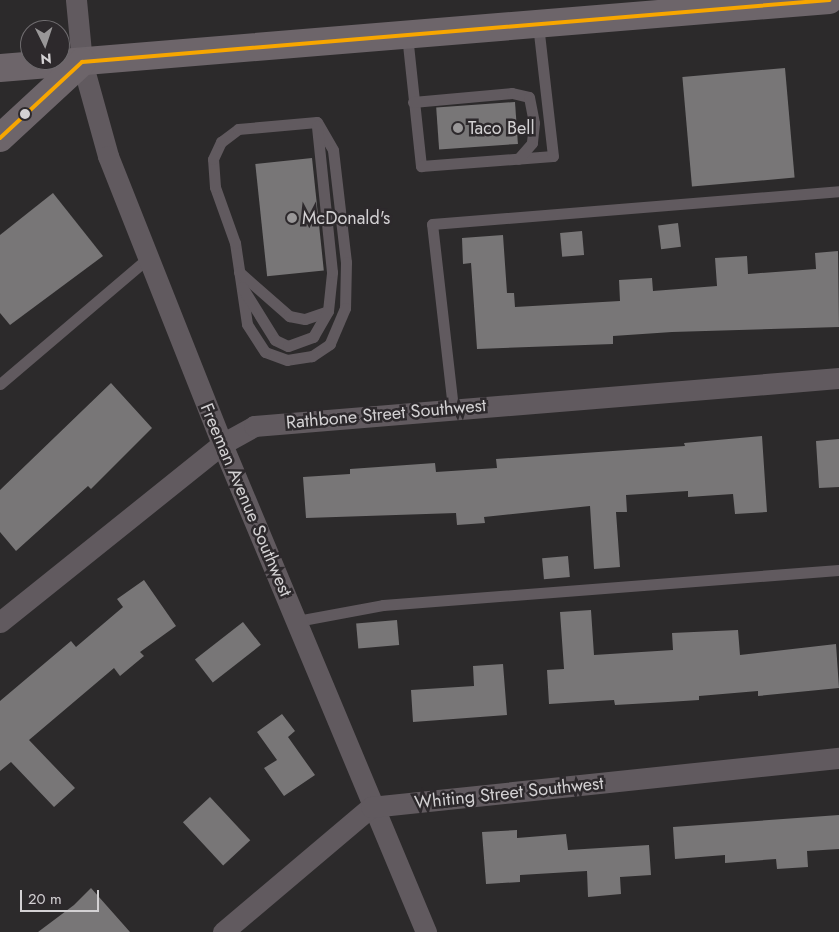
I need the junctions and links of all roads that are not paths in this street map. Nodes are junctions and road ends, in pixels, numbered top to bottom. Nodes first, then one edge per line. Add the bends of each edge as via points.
1 (76, 0) edge
2 (829, 0) edge
3 (538, 24) junction
4 (406, 35) junction
5 (82, 62) junction
6 (0, 68) edge
7 (414, 102) junction
8 (317, 122) junction
9 (0, 138) edge
10 (518, 159) junction
11 (839, 190) edge
12 (149, 257) junction
13 (239, 278) junction
14 (328, 311) junction
15 (839, 378) edge
16 (0, 384) edge
17 (453, 408) junction
18 (222, 444) junction
19 (839, 570) edge
20 (297, 621) junction
21 (0, 622) edge
22 (839, 758) edge
23 (371, 807) junction
24 (223, 932) edge
25 (426, 932) edge

1 - 5 street, Freeman Avenue Southwest
2 - 3 main road
3 - 4 main road
3 - 10 lane via 553,156
4 - 5 main road
4 - 7 lane
5 - 6 main road
5 - 9 main road
5 - 12 street, Freeman Avenue Southwest via 99,133
7 - 10 lane via 421,166
7 - 10 lane via 512,93 529,97 534,123 532,143
8 - 13 lane via 238,129 216,150 214,178 233,234
8 - 13 lane via 334,150 346,262 345,308 335,339 322,351 301,359 270,356 251,334
8 - 14 lane via 332,272
11 - 17 lane via 432,224
12 - 16 lane
12 - 18 street, Freeman Avenue Southwest
13 - 14 lane via 289,316 305,319
13 - 14 lane via 275,340 288,346 313,337
15 - 17 street, Rathbone Street Southwest
17 - 18 street, Rathbone Street Southwest via 266,423
18 - 20 street, Freeman Avenue Southwest
18 - 21 street, Rathbone Street Southwest
19 - 20 lane via 383,605
20 - 23 street, Freeman Avenue Southwest
22 - 23 street, Whiting Street Southwest
23 - 24 street
23 - 25 street, Freeman Avenue Southwest

